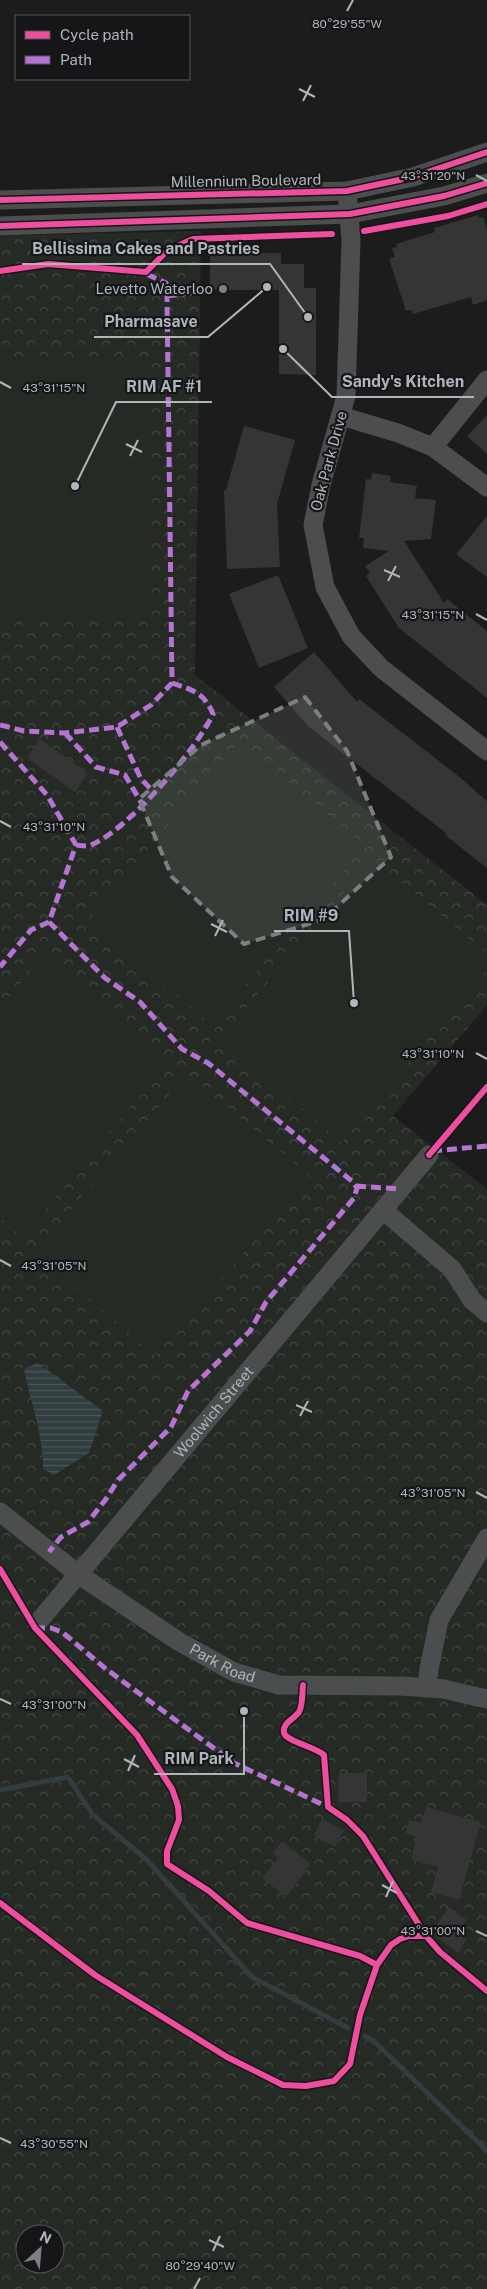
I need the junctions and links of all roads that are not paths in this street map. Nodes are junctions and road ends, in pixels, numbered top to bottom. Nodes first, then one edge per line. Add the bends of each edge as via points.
1 (487, 152) edge
2 (487, 183) edge
3 (347, 191) junction
4 (0, 200) edge
5 (350, 214) junction
6 (0, 226) edge
7 (487, 380) edge
8 (341, 416) junction
9 (434, 447) junction
10 (487, 487) edge
11 (487, 751) edge
12 (429, 1155) dead end
13 (383, 1210) junction
14 (487, 1313) edge
15 (0, 1512) edge
16 (487, 1538) edge
17 (78, 1574) junction
18 (40, 1620) dead end
19 (427, 1688) junction
20 (487, 1699) edge

1 - 3 street, Millennium Boulevard via 413,177
2 - 5 street via 444,196
3 - 4 street, Millennium Boulevard
3 - 5 street, Oak Park Drive
5 - 6 street
5 - 8 street, Oak Park Drive via 346,396
7 - 9 street
8 - 9 street
8 - 11 street, Oak Park Drive via 313,525 325,587 351,636 381,668
9 - 10 street
12 - 13 street, Woolwich Street
13 - 14 street via 452,1269 472,1300
13 - 17 street, Woolwich Street
15 - 17 street, Park Road
16 - 19 street via 439,1620
17 - 18 street, Woolwich Street
17 - 19 street, Park Road via 178,1641 234,1672 279,1685
19 - 20 street, Park Road

